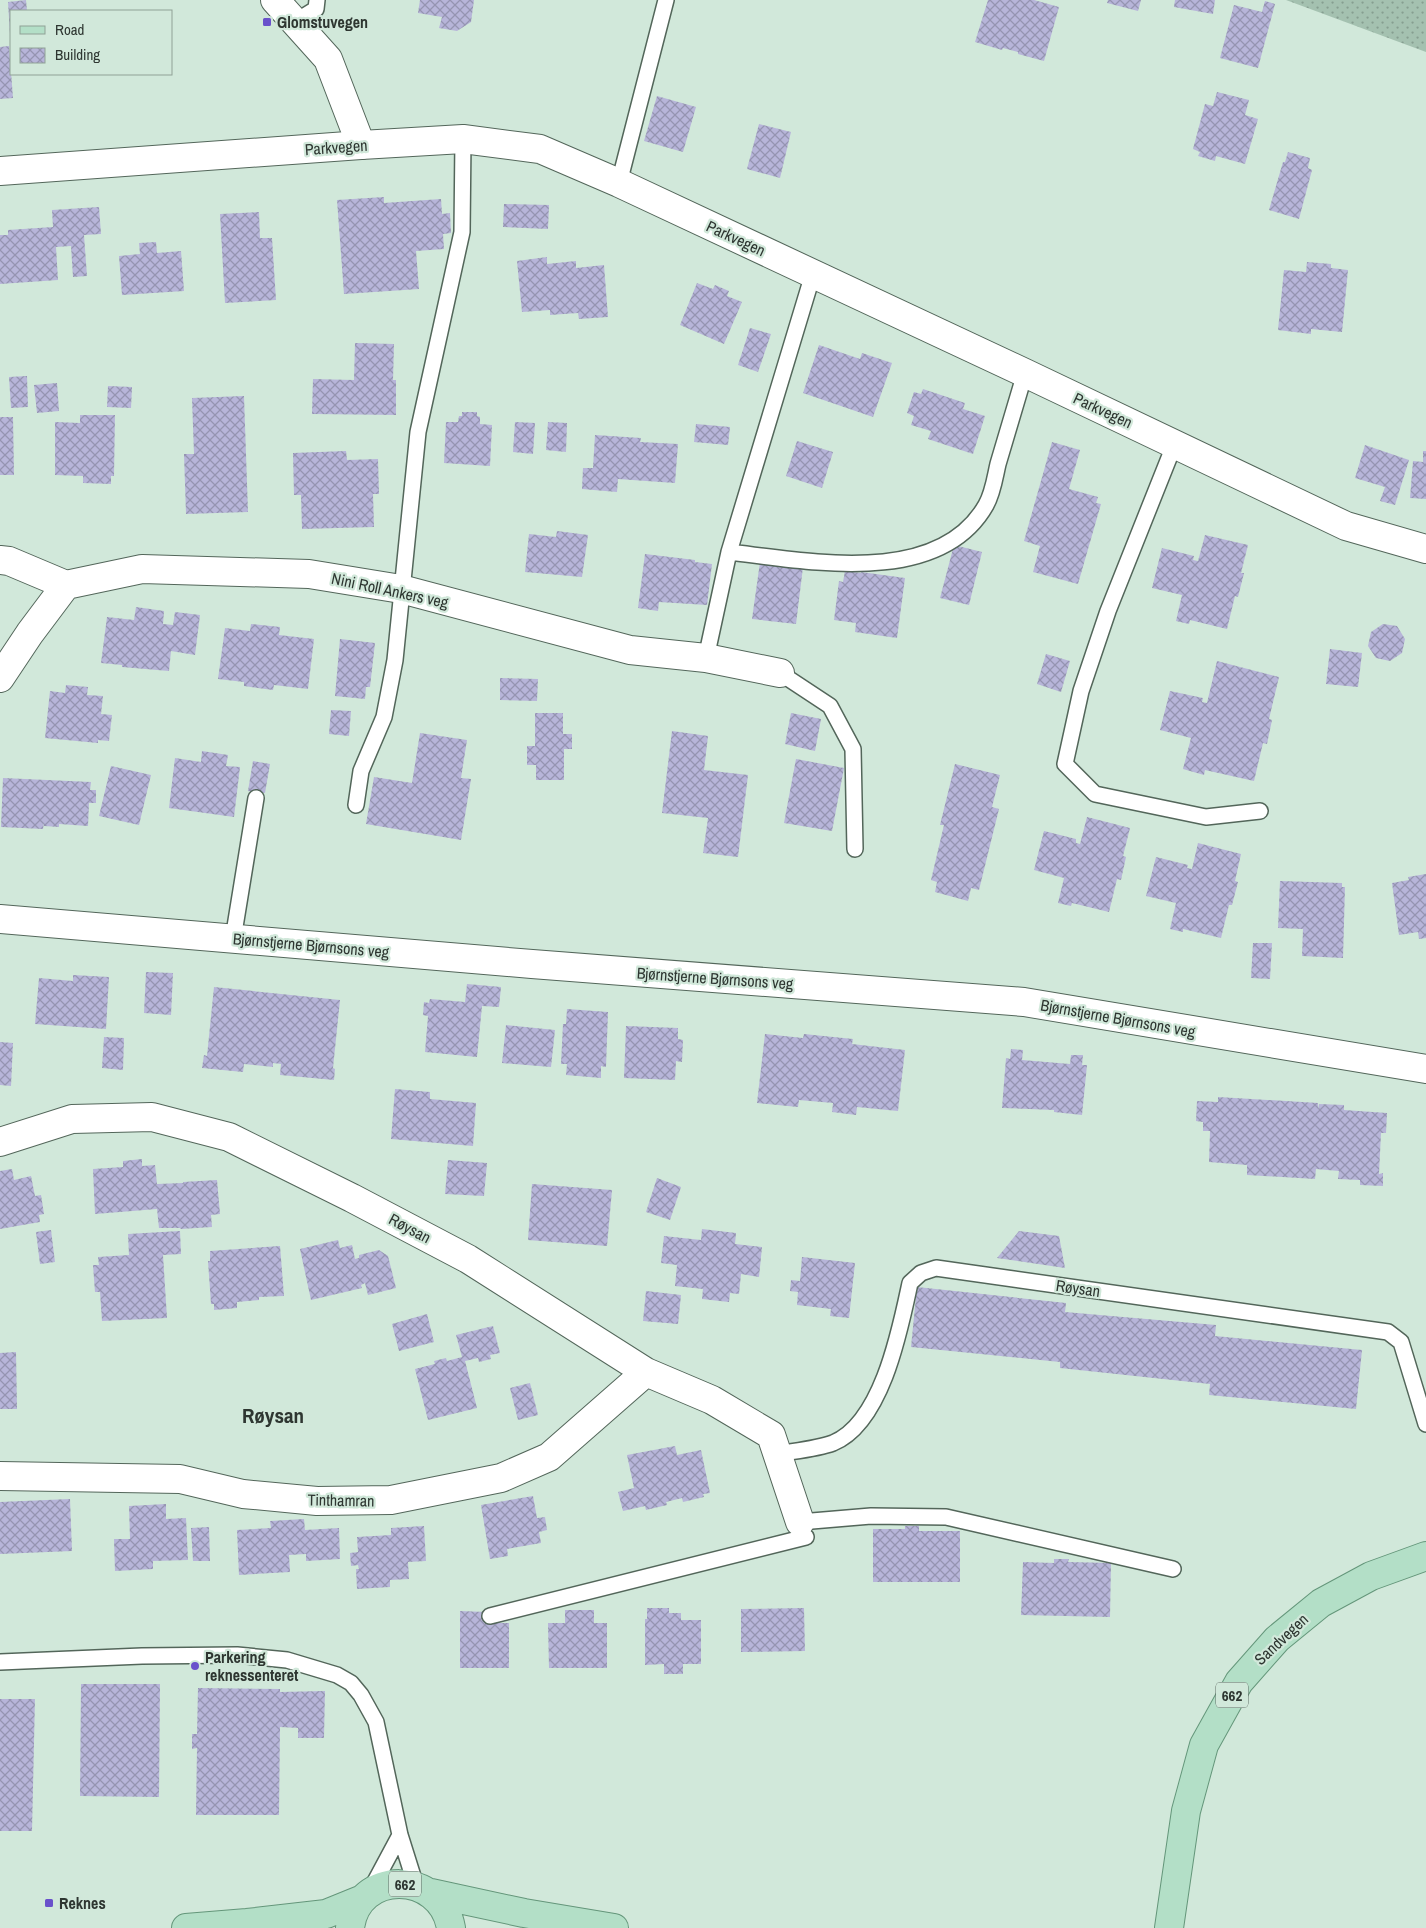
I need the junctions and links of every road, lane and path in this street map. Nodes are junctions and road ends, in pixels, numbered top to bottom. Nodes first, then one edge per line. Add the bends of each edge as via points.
1 (275, 0) edge
2 (317, 0) edge
3 (666, 0) edge
4 (295, 22) junction
5 (463, 139) junction
6 (361, 145) junction
7 (0, 171) edge
8 (619, 183) junction
9 (812, 274) junction
10 (1025, 373) junction
11 (1175, 444) junction
12 (1426, 549) edge
13 (729, 552) junction
14 (0, 560) edge
15 (66, 585) junction
16 (401, 589) junction
17 (706, 658) junction
18 (780, 672) joint
19 (0, 678) edge
20 (256, 798) dead end
21 (356, 805) dead end
22 (1260, 811) dead end
23 (855, 848) dead end
24 (0, 919) edge
25 (233, 939) junction
26 (1426, 1070) edge
27 (0, 1142) edge
28 (646, 1372) junction
29 (1426, 1424) edge
30 (777, 1454) junction
31 (0, 1476) edge
32 (803, 1529) junction
33 (1426, 1556) edge
34 (1173, 1569) dead end
35 (490, 1616) dead end
36 (0, 1662) edge
37 (400, 1835) junction
38 (423, 1889) junction
39 (366, 1896) junction
40 (186, 1928) edge
41 (350, 1928) edge
42 (452, 1928) edge
43 (614, 1928) edge
44 (1170, 1928) edge

1 - 4 street
2 - 4 lane via 316,9
3 - 8 lane
4 - 6 street via 328,59
5 - 6 street, Parkvegen
5 - 8 street, Parkvegen via 540,149
5 - 16 lane via 462,232 418,432
6 - 7 street, Parkvegen
8 - 9 street, Parkvegen
9 - 10 street, Parkvegen
9 - 13 lane
10 - 11 street, Parkvegen
10 - 13 lane via 987,504 966,532 927,554 883,563 825,563
11 - 12 street, Parkvegen via 1346,526
11 - 22 lane via 1108,611 1081,692 1065,764 1095,794 1206,817
13 - 17 lane
14 - 15 street
15 - 16 street, Nini Roll Ankers veg via 142,569 309,574
15 - 19 street
16 - 17 street, Nini Roll Ankers veg via 630,650
16 - 21 lane via 395,660 384,717 361,771
17 - 18 street, Nini Roll Ankers veg
18 - 23 lane via 830,706 853,749
20 - 25 lane
24 - 25 street, Bjørnstjerne Bjørnsons veg
25 - 26 street, Bjørnstjerne Bjørnsons veg via 1024,1002
27 - 28 street, Røysan via 72,1119 152,1117 228,1137 468,1259
28 - 30 street, Røysan via 712,1400 771,1435
28 - 31 street, Tinthamran via 549,1457 501,1478 391,1500 317,1501 243,1494 180,1480
29 - 30 lane, Røysan via 1401,1342 1388,1332 936,1268 920,1273 910,1283 885,1379 860,1424 834,1442
30 - 32 street, Røysan
32 - 34 lane via 871,1516 946,1517
32 - 35 lane
33 - 44 main road, Sandvegen / 662 via 1371,1576 1321,1603 1276,1639 1239,1682 1204,1745 1186,1811
36 - 37 lane via 237,1655 287,1660 337,1675 351,1683 361,1695 376,1722
37 - 38 lane
37 - 39 lane
38 - 39 main road, 662 via 400,1883 383,1886
38 - 42 main road, 662 via 442,1904
38 - 43 main road, 662 via 524,1913
39 - 40 main road, 662 via 326,1914
39 - 41 main road via 351,1918

